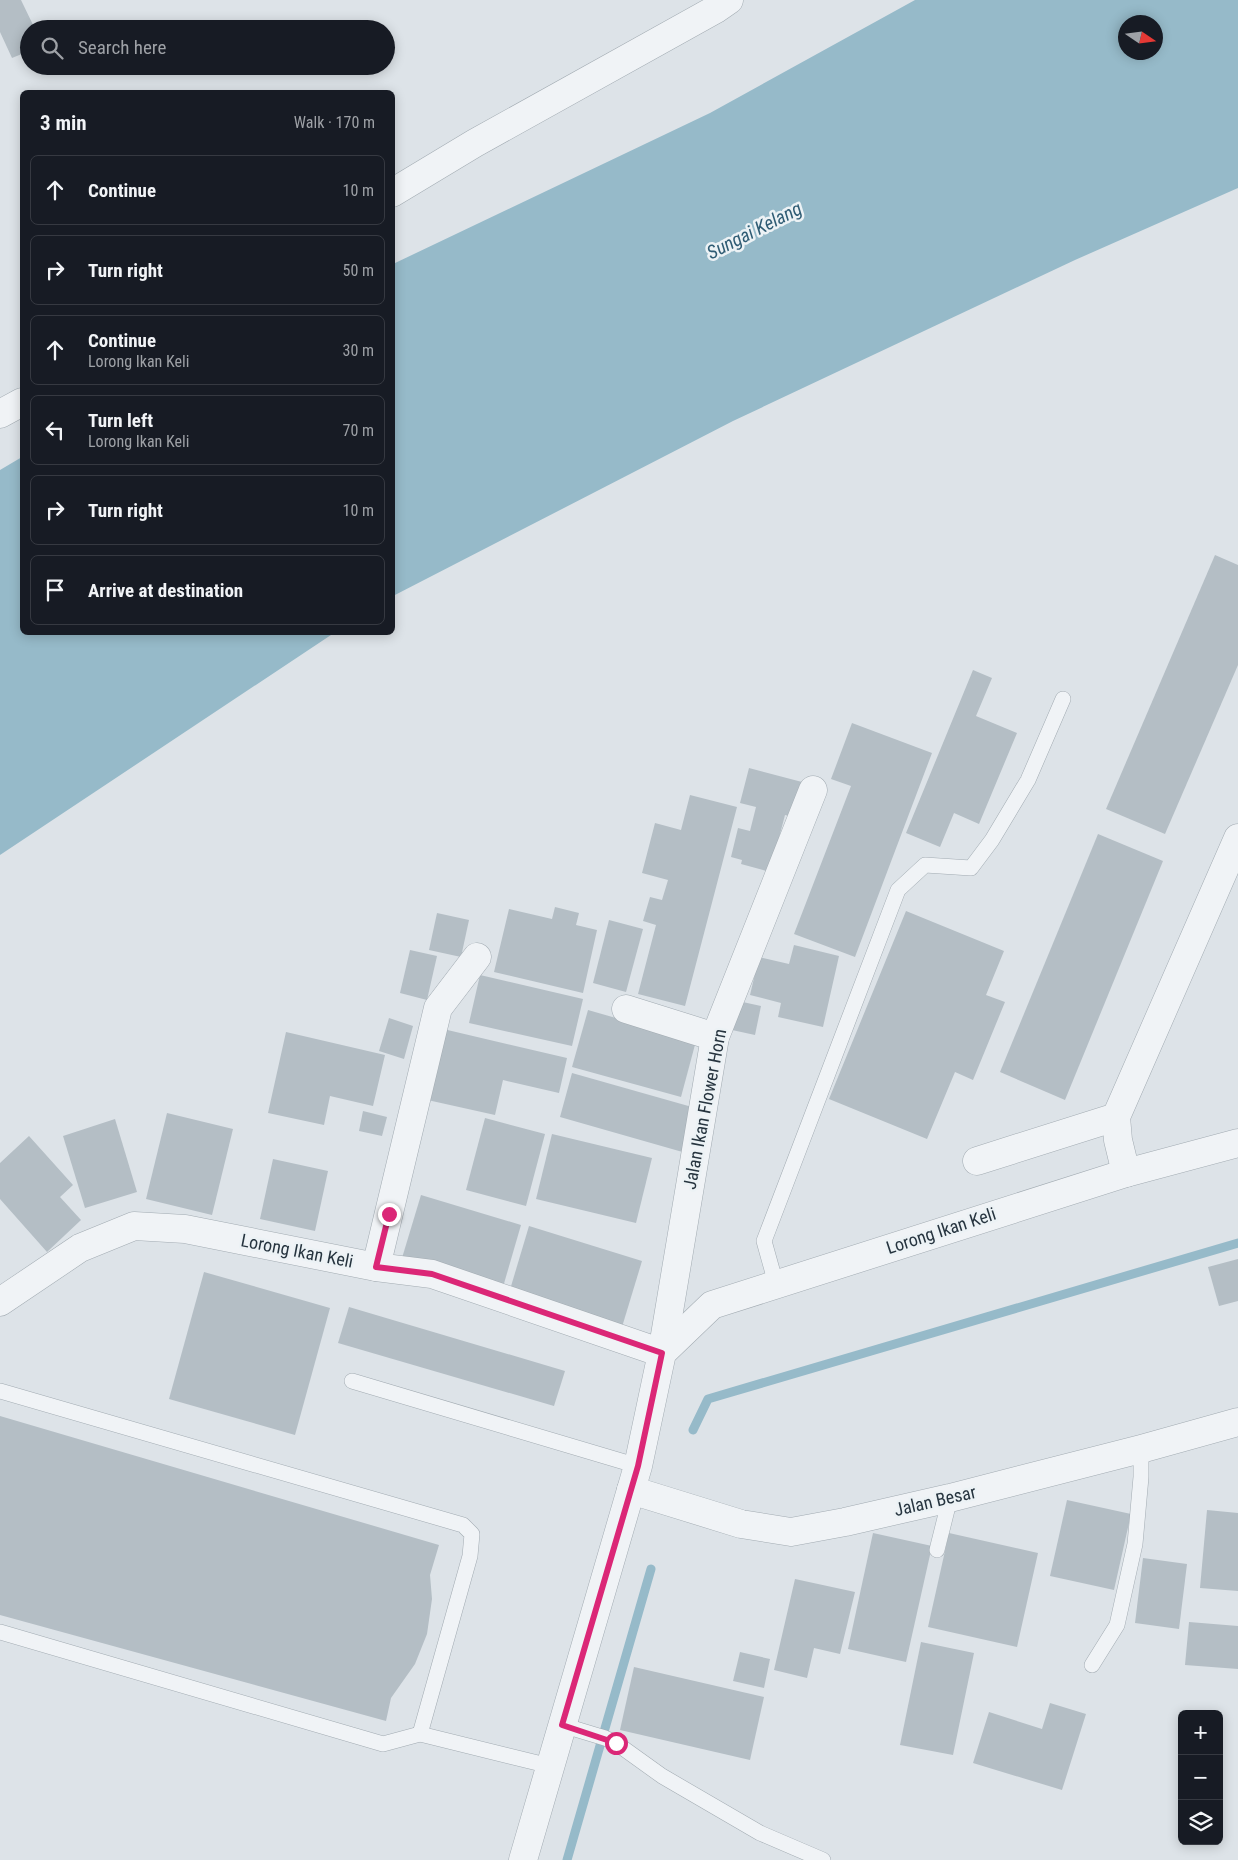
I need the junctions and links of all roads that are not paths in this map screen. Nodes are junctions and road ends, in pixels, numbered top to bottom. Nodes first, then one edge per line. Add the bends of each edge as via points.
1 (729, 0) edge
2 (395, 191) edge
3 (20, 403) edge
4 (0, 414) edge
5 (1063, 699) dead end
6 (813, 790) dead end
7 (1238, 838) edge
8 (476, 957) dead end
9 (626, 1009) dead end
10 (715, 1037) junction
11 (1116, 1118) junction
12 (1238, 1143) edge
13 (977, 1162) dead end
14 (1126, 1173) junction
15 (376, 1267) junction
16 (776, 1284) junction
17 (0, 1302) edge
18 (662, 1353) junction
19 (352, 1381) dead end
20 (0, 1391) edge
21 (1238, 1422) edge
22 (1141, 1450) junction
23 (634, 1478) junction
24 (950, 1498) junction
25 (937, 1550) dead end
26 (0, 1632) edge
27 (1092, 1665) dead end
28 (572, 1728) junction
29 (420, 1734) junction
30 (550, 1766) junction
31 (523, 1860) edge
32 (823, 1860) edge

1 - 2 street
3 - 4 street
5 - 16 lane via 1028,780 992,840 970,868 925,865 898,890 764,1241
6 - 10 street, Jalan Ikan Flower Horn
7 - 11 street
8 - 15 street via 438,1008
9 - 10 street
10 - 18 street, Jalan Ikan Flower Horn
11 - 13 street
11 - 14 street
12 - 14 street, Lorong Ikan Keli
14 - 16 street, Lorong Ikan Keli
15 - 17 street, Lorong Ikan Keli via 185,1229 134,1226 80,1248
15 - 18 street, Lorong Ikan Keli via 432,1274
16 - 18 street, Lorong Ikan Keli via 712,1305
18 - 23 street
19 - 23 lane
20 - 29 lane via 463,1525 472,1534 470,1556
21 - 22 street, Jalan Besar
22 - 24 street, Jalan Besar
22 - 27 lane via 1135,1544 1117,1624
23 - 24 street, Jalan Besar via 741,1524 792,1532
23 - 28 street
24 - 25 lane
26 - 29 lane via 383,1744
28 - 30 street
28 - 32 lane via 616,1743 662,1776 760,1833
29 - 30 lane
30 - 31 street

